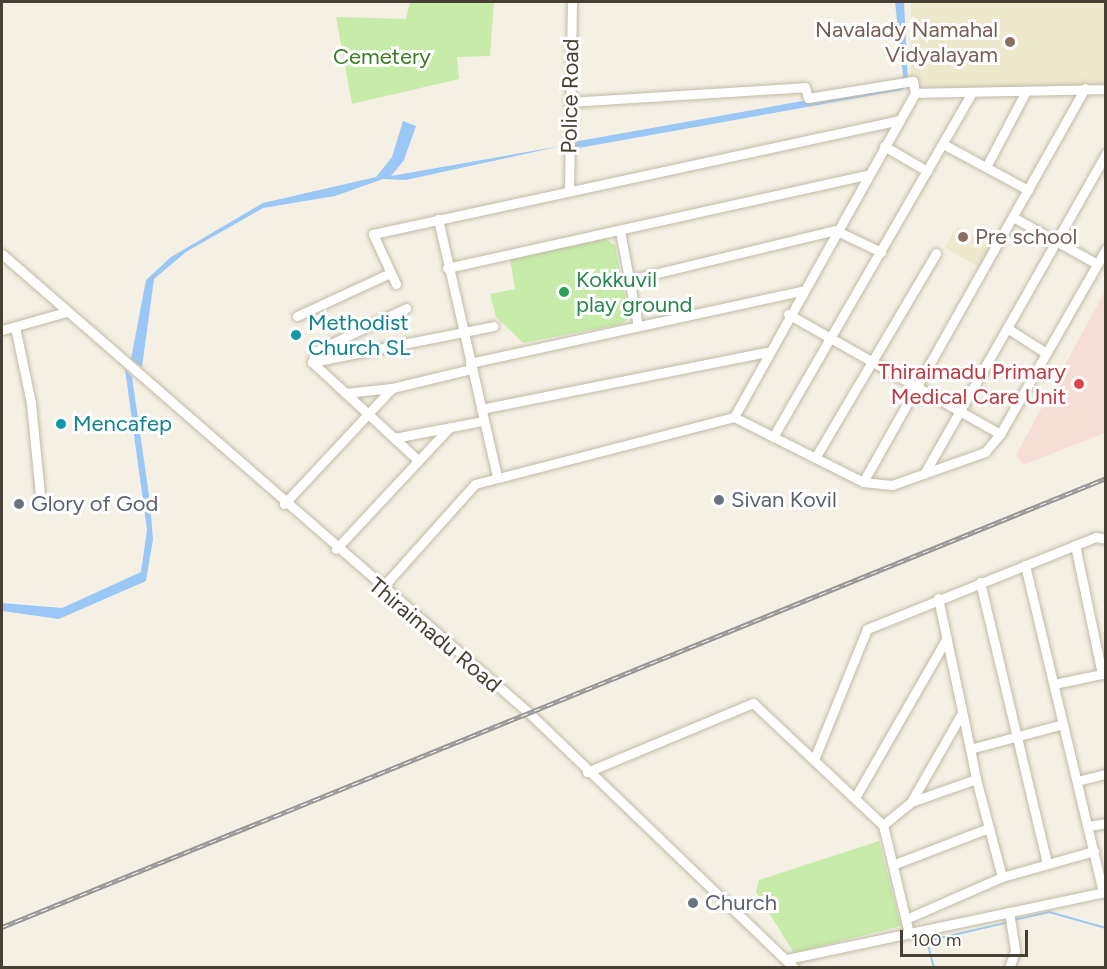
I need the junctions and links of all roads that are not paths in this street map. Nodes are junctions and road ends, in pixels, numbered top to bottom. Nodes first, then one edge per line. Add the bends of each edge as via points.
1 (572, 2) edge
2 (1085, 88) junction
3 (1106, 89) edge
4 (1026, 91) junction
5 (915, 93) junction
6 (972, 93) junction
7 (569, 102) junction
8 (900, 120) junction
9 (943, 144) junction
10 (884, 146) junction
11 (1106, 153) edge
12 (986, 167) junction
13 (927, 171) junction
14 (868, 175) junction
15 (569, 190) junction
16 (1028, 190) junction
17 (1013, 218) junction
18 (438, 219) junction
19 (835, 230) junction
20 (620, 231) junction
21 (1056, 241) junction
22 (1106, 249) edge
23 (881, 252) junction
24 (936, 253) dead end
25 (2, 254) edge
26 (1097, 264) junction
27 (447, 268) junction
28 (390, 273) junction
29 (629, 280) junction
30 (396, 284) dead end
31 (801, 291) junction
32 (406, 308) dead end
33 (66, 312) junction
34 (788, 314) junction
35 (297, 316) dead end
36 (492, 326) dead end
37 (15, 327) junction
38 (638, 327) junction
39 (1007, 328) junction
40 (2, 330) edge
41 (463, 333) junction
42 (831, 339) junction
43 (766, 352) junction
44 (1046, 352) junction
45 (312, 362) junction
46 (873, 363) junction
47 (471, 366) junction
48 (915, 386) junction
49 (392, 388) junction
50 (345, 393) junction
51 (481, 409) junction
52 (958, 411) junction
53 (367, 413) junction
54 (734, 417) junction
55 (483, 421) junction
56 (449, 428) junction
57 (1000, 434) junction
58 (773, 437) junction
59 (394, 438) junction
60 (815, 458) junction
61 (418, 460) junction
62 (924, 474) junction
63 (497, 476) junction
64 (863, 482) junction
65 (40, 495) dead end
66 (284, 504) junction
67 (1106, 539) edge
68 (1075, 545) junction
69 (336, 549) junction
70 (1025, 565) junction
71 (980, 582) junction
72 (381, 589) junction
73 (938, 598) junction
74 (946, 638) junction
75 (1104, 673) edge
76 (1054, 684) junction
77 (962, 713) junction
78 (1063, 724) junction
79 (1018, 735) junction
80 (970, 749) junction
81 (815, 757) junction
82 (587, 772) junction
83 (1106, 774) edge
84 (976, 779) junction
85 (1077, 781) junction
86 (856, 796) junction
87 (911, 802) junction
88 (1106, 823) edge
89 (883, 825) junction
90 (1088, 826) junction
91 (989, 828) junction
92 (1094, 851) junction
93 (895, 864) junction
94 (1047, 864) junction
95 (1002, 877) junction
96 (1104, 893) edge
97 (906, 919) junction
98 (1009, 919) junction
99 (909, 933) junction
100 (787, 958) junction
101 (795, 968) edge
102 (1009, 968) edge

1 - 7 street, Police Road
2 - 3 street
2 - 4 street
2 - 16 street
4 - 6 street
4 - 12 street
5 - 6 street
5 - 7 street via 913,81 808,98 805,87
5 - 8 street
6 - 9 street
7 - 15 street, Police Road
8 - 10 street
8 - 15 street
9 - 12 street
9 - 13 street
10 - 13 street
10 - 14 street
11 - 21 street
12 - 16 street
13 - 23 street
14 - 19 street
14 - 20 street
15 - 18 street
16 - 17 street
17 - 21 street
17 - 48 street
18 - 27 street
18 - 28 street via 373,234
19 - 23 street
19 - 29 street
19 - 31 street
20 - 27 street
20 - 29 street
21 - 26 street
21 - 39 street
22 - 26 street
23 - 42 street
24 - 46 street
25 - 33 street, Thiraimadu Road
26 - 44 street
27 - 41 street
28 - 30 street
28 - 35 street
29 - 38 street
31 - 34 street
31 - 38 street
32 - 45 street via 316,351
33 - 37 street
33 - 66 street, Thiraimadu Road
34 - 42 street
34 - 43 street
36 - 41 street
37 - 40 street
37 - 65 street via 31,403
38 - 47 street
39 - 44 street
39 - 52 street
41 - 45 street
41 - 47 street
42 - 46 street
42 - 58 street
43 - 51 street
43 - 54 street
44 - 57 street
45 - 50 street
46 - 48 street
46 - 60 street
47 - 49 street
47 - 51 street
48 - 52 street
48 - 64 street
49 - 50 street
49 - 53 street
50 - 53 street
51 - 55 street
52 - 57 street
52 - 62 street
53 - 59 street
53 - 66 street
54 - 58 street
54 - 63 street
55 - 56 street
55 - 63 street
56 - 59 street
56 - 61 street
57 - 62 street via 984,452
58 - 60 street
59 - 61 street
60 - 64 street
61 - 69 street
62 - 64 street via 892,485
63 - 72 street via 475,484
66 - 69 street, Thiraimadu Road
67 - 68 street
68 - 70 street
68 - 75 street
69 - 72 street, Thiraimadu Road
70 - 71 street
70 - 76 street
71 - 73 street
71 - 79 street
72 - 82 street, Thiraimadu Road via 528,712
73 - 74 street
73 - 81 street via 867,629
74 - 77 street
74 - 86 street
75 - 76 street
76 - 78 street
77 - 80 street
77 - 87 street
78 - 79 street
78 - 85 street
79 - 80 street
79 - 94 street
80 - 84 street
81 - 82 street via 753,704
81 - 86 street
82 - 100 street, Thiraimadu Road
83 - 85 street
84 - 87 street
84 - 91 street
85 - 90 street
86 - 89 street
87 - 89 street
88 - 90 street
89 - 93 street
90 - 92 street
91 - 93 street
91 - 95 street
92 - 94 street
92 - 96 street
93 - 97 street
94 - 95 street
95 - 97 street
96 - 98 street
97 - 99 street
98 - 99 street
98 - 102 street via 1015,951
99 - 100 street
100 - 101 street, Thiraimadu Road

